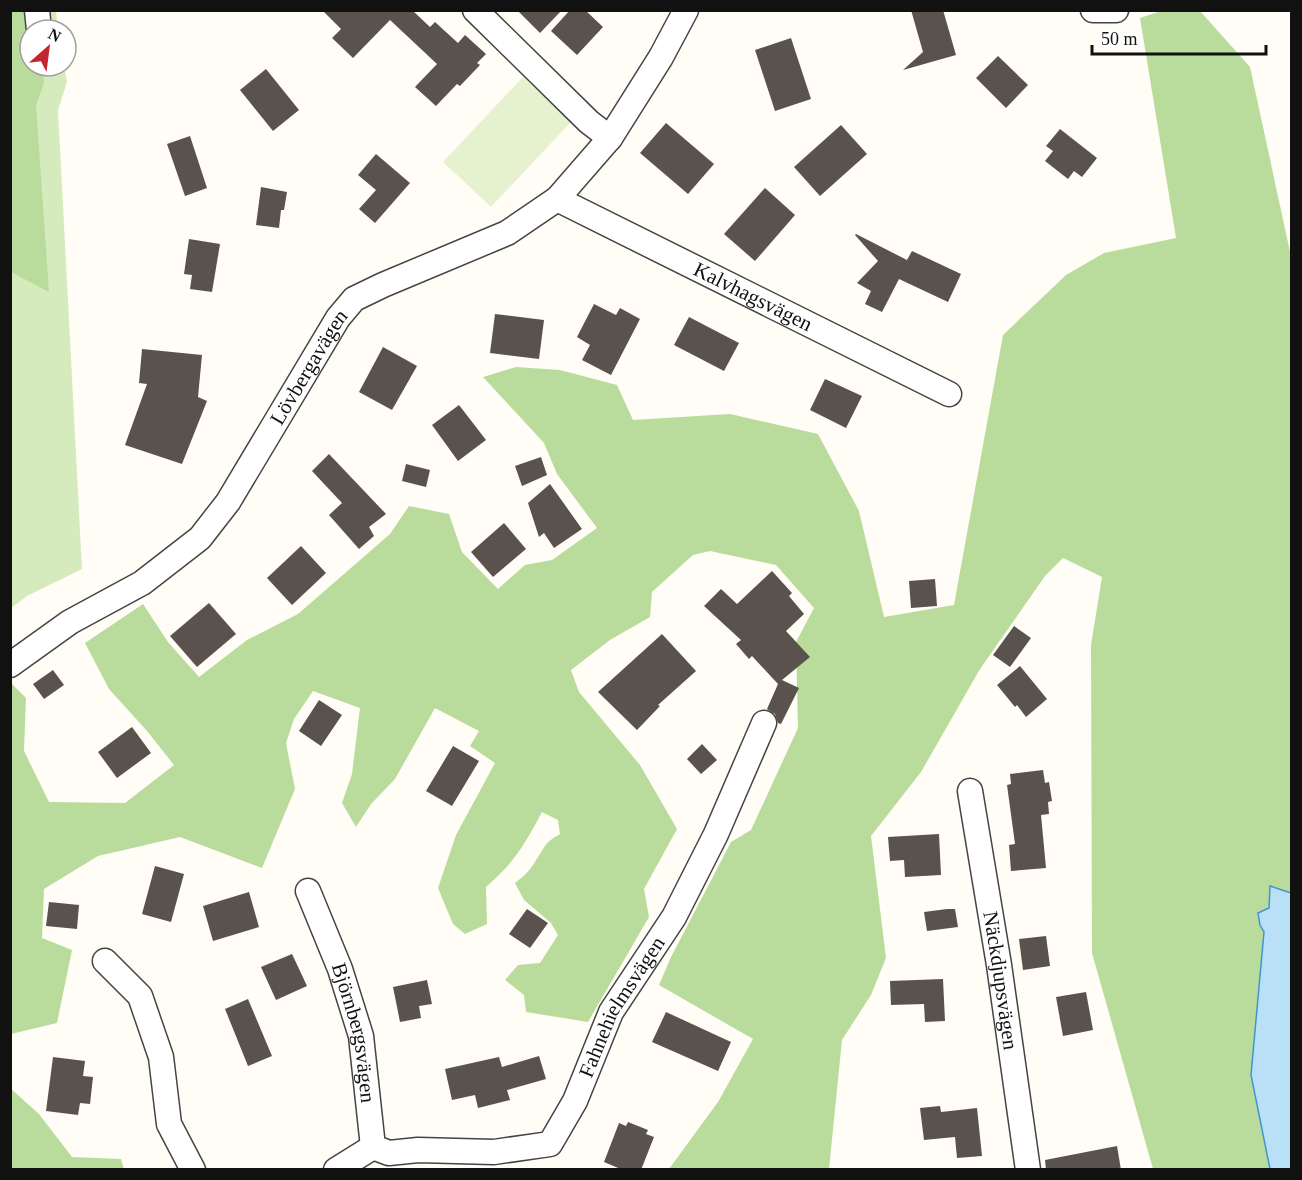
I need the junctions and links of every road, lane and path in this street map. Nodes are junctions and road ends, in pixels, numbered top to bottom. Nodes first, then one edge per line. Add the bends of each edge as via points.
1 (475, 10) edge
2 (686, 10) edge
3 (1094, 10) edge
4 (1116, 10) edge
5 (610, 138) junction
6 (557, 199) junction
7 (949, 394) dead end
8 (10, 665) edge
9 (764, 723) dead end
10 (970, 791) dead end
11 (308, 891) dead end
12 (105, 961) dead end
13 (385, 1157) edge
14 (193, 1170) edge
15 (336, 1170) edge
16 (1028, 1170) edge

1 - 5 street
2 - 5 street, Lövbergavägen
3 - 4 street
5 - 6 street, Lövbergavägen
6 - 7 street, Kalvhagsvägen
6 - 8 street, Lövbergavägen via 507,233 354,299 338,318 228,502 200,537 142,583 70,622
9 - 13 street, Fahnehielmsvägen via 716,834 674,917 611,1012 576,1101 550,1144 494,1152 418,1150
10 - 16 street, Näckdjupsvägen
11 - 13 street, Björnbergsvägen via 340,969 361,1036
12 - 14 street via 140,996 161,1057 169,1124
13 - 15 street, Fahnehielmsvägen

